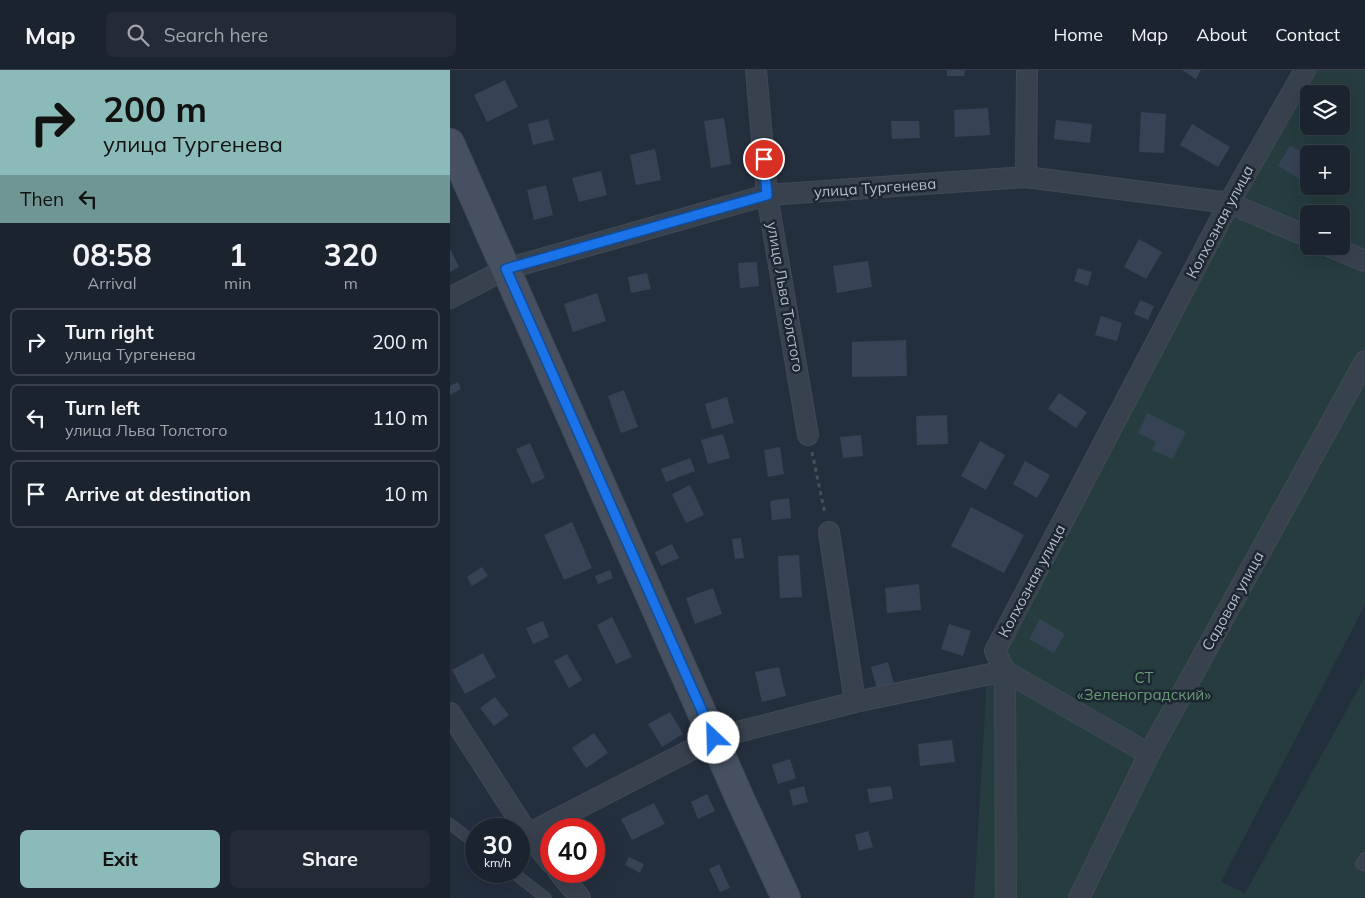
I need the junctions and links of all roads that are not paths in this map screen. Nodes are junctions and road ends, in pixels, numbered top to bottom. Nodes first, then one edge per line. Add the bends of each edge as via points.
1 (756, 70) edge
2 (1027, 70) edge
3 (1306, 70) edge
4 (450, 143) edge
5 (1026, 177) junction
6 (767, 195) junction
7 (1229, 203) junction
8 (1300, 234) edge
9 (1349, 255) edge
10 (1365, 262) edge
11 (506, 269) junction
12 (450, 298) edge
13 (1365, 361) edge
14 (808, 434) road end
15 (829, 532) road end
16 (1004, 671) junction
17 (855, 702) junction
18 (450, 713) edge
19 (714, 738) junction
20 (1149, 754) junction
21 (518, 818) edge
22 (450, 824) edge
23 (530, 833) edge
24 (465, 836) edge
25 (530, 836) edge
26 (540, 849) edge
27 (1365, 858) edge
28 (1365, 866) edge
29 (527, 883) edge
30 (568, 883) edge
31 (546, 898) edge
32 (580, 898) edge
33 (786, 898) edge
34 (1006, 898) edge
35 (1079, 898) edge

1 - 6 street, улица Льва Толстого
2 - 5 street
3 - 7 street, Колхозная улица
4 - 11 street
5 - 6 street, улица Тургенева
5 - 7 street, улица Тургенева
6 - 11 street, улица Тургенева
6 - 14 street, улица Льва Толстого
7 - 8 street, улица Тургенева
7 - 16 street, Колхозная улица via 995,651
9 - 10 street
11 - 12 street, улица Тургенева
11 - 19 street
13 - 20 street, Садовая улица
15 - 17 street
16 - 17 street
16 - 20 street
16 - 34 street
17 - 19 street
18 - 21 street
19 - 23 street
19 - 33 street
20 - 35 street, Садовая улица
22 - 24 lane
25 - 26 street
27 - 28 lane via 1361,864
29 - 31 lane
30 - 32 street

